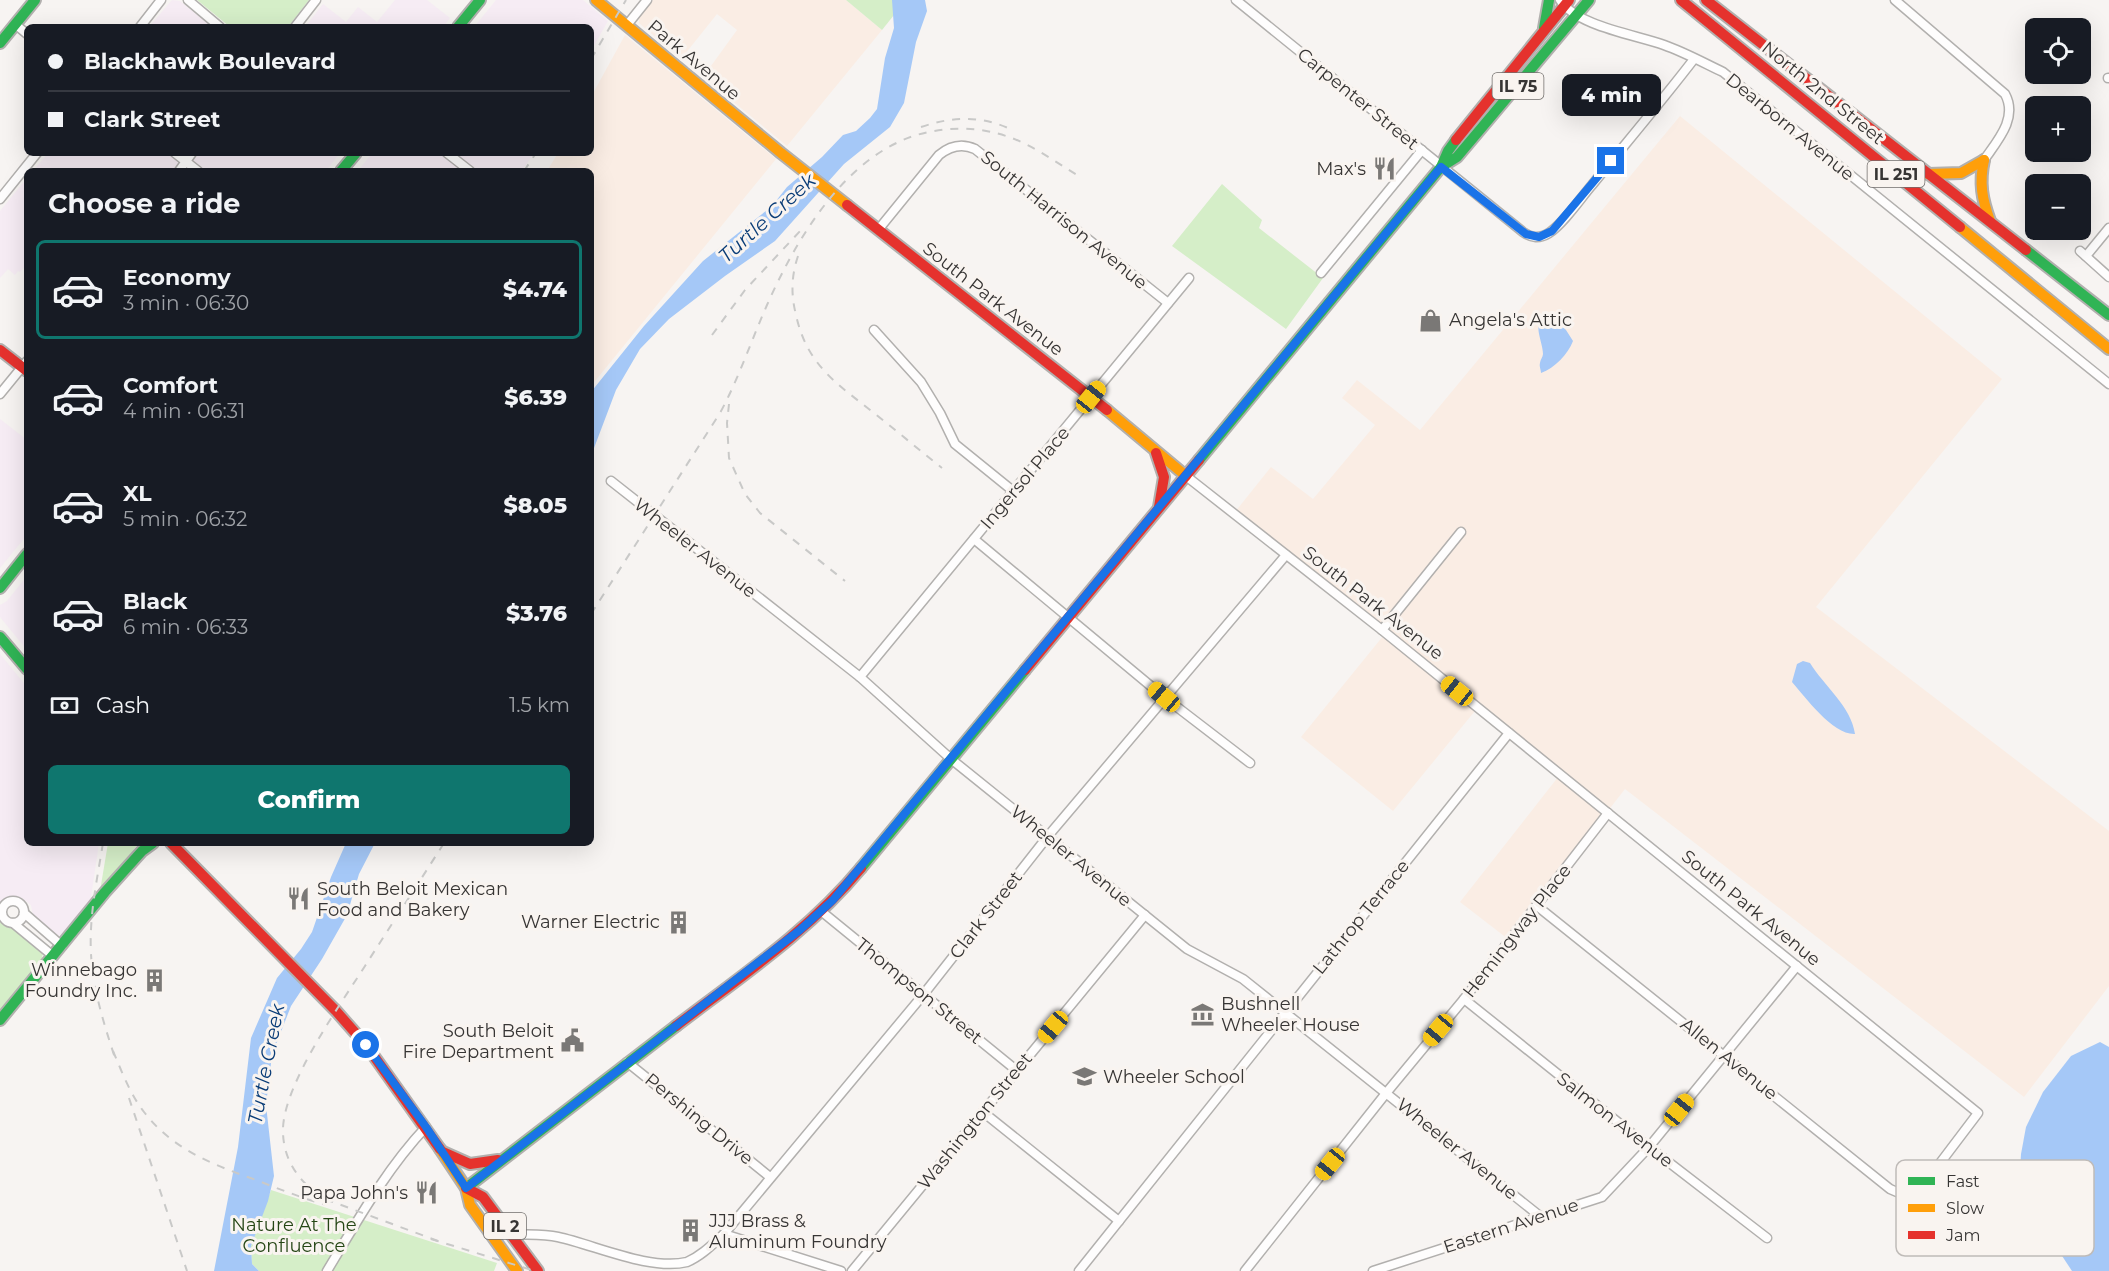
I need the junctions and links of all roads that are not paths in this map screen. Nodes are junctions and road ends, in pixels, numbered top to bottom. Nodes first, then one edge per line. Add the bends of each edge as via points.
1 (34, 0) edge
2 (161, 0) edge
3 (188, 0) edge
4 (316, 0) edge
5 (480, 0) edge
6 (596, 0) edge
7 (647, 0) edge
8 (1236, 0) edge
9 (1549, 0) edge
10 (1589, 0) edge
11 (1681, 0) edge
12 (1706, 0) edge
13 (1895, 0) edge
14 (1564, 2) edge
15 (1577, 15) junction
16 (15, 24) junction
17 (142, 24) edge
18 (216, 24) edge
19 (297, 24) edge
20 (460, 24) edge
21 (627, 25) junction
22 (1544, 31) junction
23 (24, 32) edge
24 (0, 43) edge
25 (1694, 59) junction
26 (771, 145) joint
27 (1422, 150) junction
28 (35, 156) edge
29 (179, 156) edge
30 (189, 156) edge
31 (354, 156) edge
32 (451, 156) edge
33 (1984, 160) junction
34 (185, 161) junction
35 (1441, 167) junction
36 (25, 168) edge
37 (181, 168) edge
38 (194, 168) edge
39 (344, 168) edge
40 (466, 168) edge
41 (24, 169) edge
42 (1928, 174) junction
43 (0, 199) edge
44 (1990, 222) junction
45 (2109, 228) edge
46 (878, 230) junction
47 (1321, 273) dead end
48 (2109, 277) edge
49 (1189, 278) dead end
50 (1168, 303) junction
51 (2109, 315) edge
52 (874, 330) dead end
53 (2109, 349) edge
54 (0, 350) edge
55 (24, 365) edge
56 (24, 367) edge
57 (2109, 384) edge
58 (0, 394) edge
59 (1091, 397) junction
60 (1154, 450) junction
61 (1186, 476) junction
62 (611, 481) dead end
63 (1013, 491) junction
64 (1158, 510) junction
65 (1461, 532) dead end
66 (974, 539) junction
67 (1286, 555) junction
68 (24, 558) edge
69 (0, 588) edge
70 (1069, 617) junction
71 (1382, 630) junction
72 (0, 637) edge
73 (24, 665) edge
74 (860, 677) junction
75 (1164, 697) junction
76 (1509, 733) junction
77 (951, 759) junction
78 (1250, 763) dead end
79 (1608, 813) junction
80 (1048, 836) junction
81 (149, 846) edge
82 (174, 846) edge
83 (1537, 906) junction
84 (821, 911) junction
85 (24, 913) junction
86 (1145, 915) junction
87 (14, 923) junction
88 (62, 946) junction
89 (53, 956) junction
90 (1797, 966) junction
91 (923, 995) junction
92 (1464, 999) junction
93 (1285, 1011) junction
94 (0, 1020) edge
95 (1723, 1054) junction
96 (627, 1062) junction
97 (1016, 1070) junction
98 (1387, 1092) junction
99 (983, 1112) junction
100 (426, 1127) junction
101 (1649, 1147) junction
102 (441, 1151) junction
103 (502, 1159) junction
104 (1942, 1160) edge
105 (771, 1177) junction
106 (466, 1188) junction
107 (1896, 1192) edge
108 (1541, 1217) junction
109 (1119, 1221) junction
110 (512, 1234) junction
111 (724, 1234) junction
112 (1767, 1238) dead end
113 (327, 1271) edge
114 (517, 1271) edge
115 (538, 1271) edge
116 (841, 1271) edge
117 (852, 1271) edge
118 (1079, 1271) edge
119 (1245, 1271) edge
120 (1373, 1271) edge

1 - 16 main road
2 - 17 street
3 - 18 street
4 - 19 street
5 - 20 main road
6 - 21 main road, Park Avenue
7 - 21 street
8 - 27 street, Carpenter Street
9 - 22 main road
10 - 15 main road, IL 75
11 - 53 main road, North 2nd Street / IL 251
12 - 42 main road, North 2nd Street / IL 251
13 - 33 street via 2005,94 2011,110
14 - 15 street, Dearborn Avenue
14 - 22 main road, IL 75
15 - 25 street, Dearborn Avenue
15 - 35 main road, IL 75 via 1457,157
16 - 23 street
16 - 24 main road
21 - 26 main road, Park Avenue
22 - 35 main road, IL 75 via 1454,142
25 - 35 street, Carpenter Street via 1568,213 1552,231 1539,237 1526,234
25 - 57 street, Dearborn Avenue via 1723,72
26 - 46 main road, South Park Avenue
27 - 35 street, Carpenter Street
27 - 47 street
28 - 36 street
29 - 34 street
30 - 34 street
31 - 39 main road
32 - 40 street
33 - 42 main road via 1961,172
33 - 44 main road via 1980,192
34 - 37 street
34 - 38 street
35 - 61 main road, IL 75
41 - 43 street
42 - 44 main road, North 2nd Street / IL 251
44 - 51 main road, North 2nd Street / IL 251
45 - 48 street via 2082,253
46 - 50 street, South Harrison Avenue via 939,155 956,146 968,146
46 - 59 main road, South Park Avenue
49 - 50 street, Ingersol Place
50 - 59 street, Ingersol Place
52 - 63 street via 921,382 955,444
54 - 55 main road
56 - 58 street
59 - 60 main road, South Park Avenue
59 - 63 street, Ingersol Place
60 - 61 main road, South Park Avenue
60 - 64 main road via 1164,477
61 - 64 main road, IL 75
61 - 67 street, South Park Avenue
62 - 74 street, Wheeler Avenue
63 - 66 street, Ingersol Place
64 - 70 main road, IL 75
65 - 71 street
66 - 70 street
66 - 74 street, Ingersol Place
67 - 71 street, South Park Avenue
67 - 75 street, Clark Street
68 - 69 main road
70 - 75 street
70 - 77 main road, IL 75
71 - 76 street, South Park Avenue
72 - 73 main road
74 - 77 street, Wheeler Avenue
75 - 78 street
75 - 80 street, Clark Street
76 - 79 street, South Park Avenue
76 - 93 street, Lathrop Terrace
77 - 80 street, Wheeler Avenue
77 - 84 main road, IL 75
79 - 83 street, Hemingway Place
79 - 90 street, South Park Avenue
80 - 86 street, Wheeler Avenue
80 - 91 street, Clark Street
81 - 88 main road
82 - 100 main road, IL 2 via 366,1045
83 - 92 street, Hemingway Place
83 - 95 street, Allen Avenue
84 - 91 street, Thompson Street
84 - 96 main road, IL 75
85 - 87 street
85 - 87 street via 17,902 4,905 3,918
85 - 88 street
86 - 93 street, Wheeler Avenue via 1187,949 1243,979
86 - 97 street, Washington Street
87 - 89 street
88 - 89 main road
89 - 94 main road
90 - 95 street, Eastern Avenue
90 - 104 street, South Park Avenue via 1978,1113
91 - 97 street, Thompson Street
91 - 105 street, Clark Street
92 - 98 street, Hemingway Place
92 - 101 street, Salmon Avenue
93 - 98 street, Wheeler Avenue
93 - 109 street, Lathrop Terrace
95 - 101 street, Eastern Avenue
95 - 107 street, Allen Avenue
96 - 103 main road, IL 75
96 - 105 street, Pershing Drive
97 - 99 street, Washington Street
98 - 108 street, Wheeler Avenue
98 - 119 street, Hemingway Place
99 - 109 street
99 - 117 street, Washington Street
100 - 102 main road, IL 2
100 - 113 street via 371,1200
101 - 108 street, Eastern Avenue via 1602,1197
101 - 112 street, Salmon Avenue
102 - 103 main road via 470,1164
102 - 106 main road, IL 2
103 - 106 main road, IL 75
105 - 111 street, Clark Street
106 - 110 main road, IL 2 via 483,1197
106 - 114 main road, IL 2 via 470,1205
108 - 120 street, Eastern Avenue
109 - 118 street, Lathrop Terrace
110 - 111 street, Clark Street via 558,1237 651,1265 678,1265 700,1255
110 - 115 main road, IL 2
111 - 116 street

